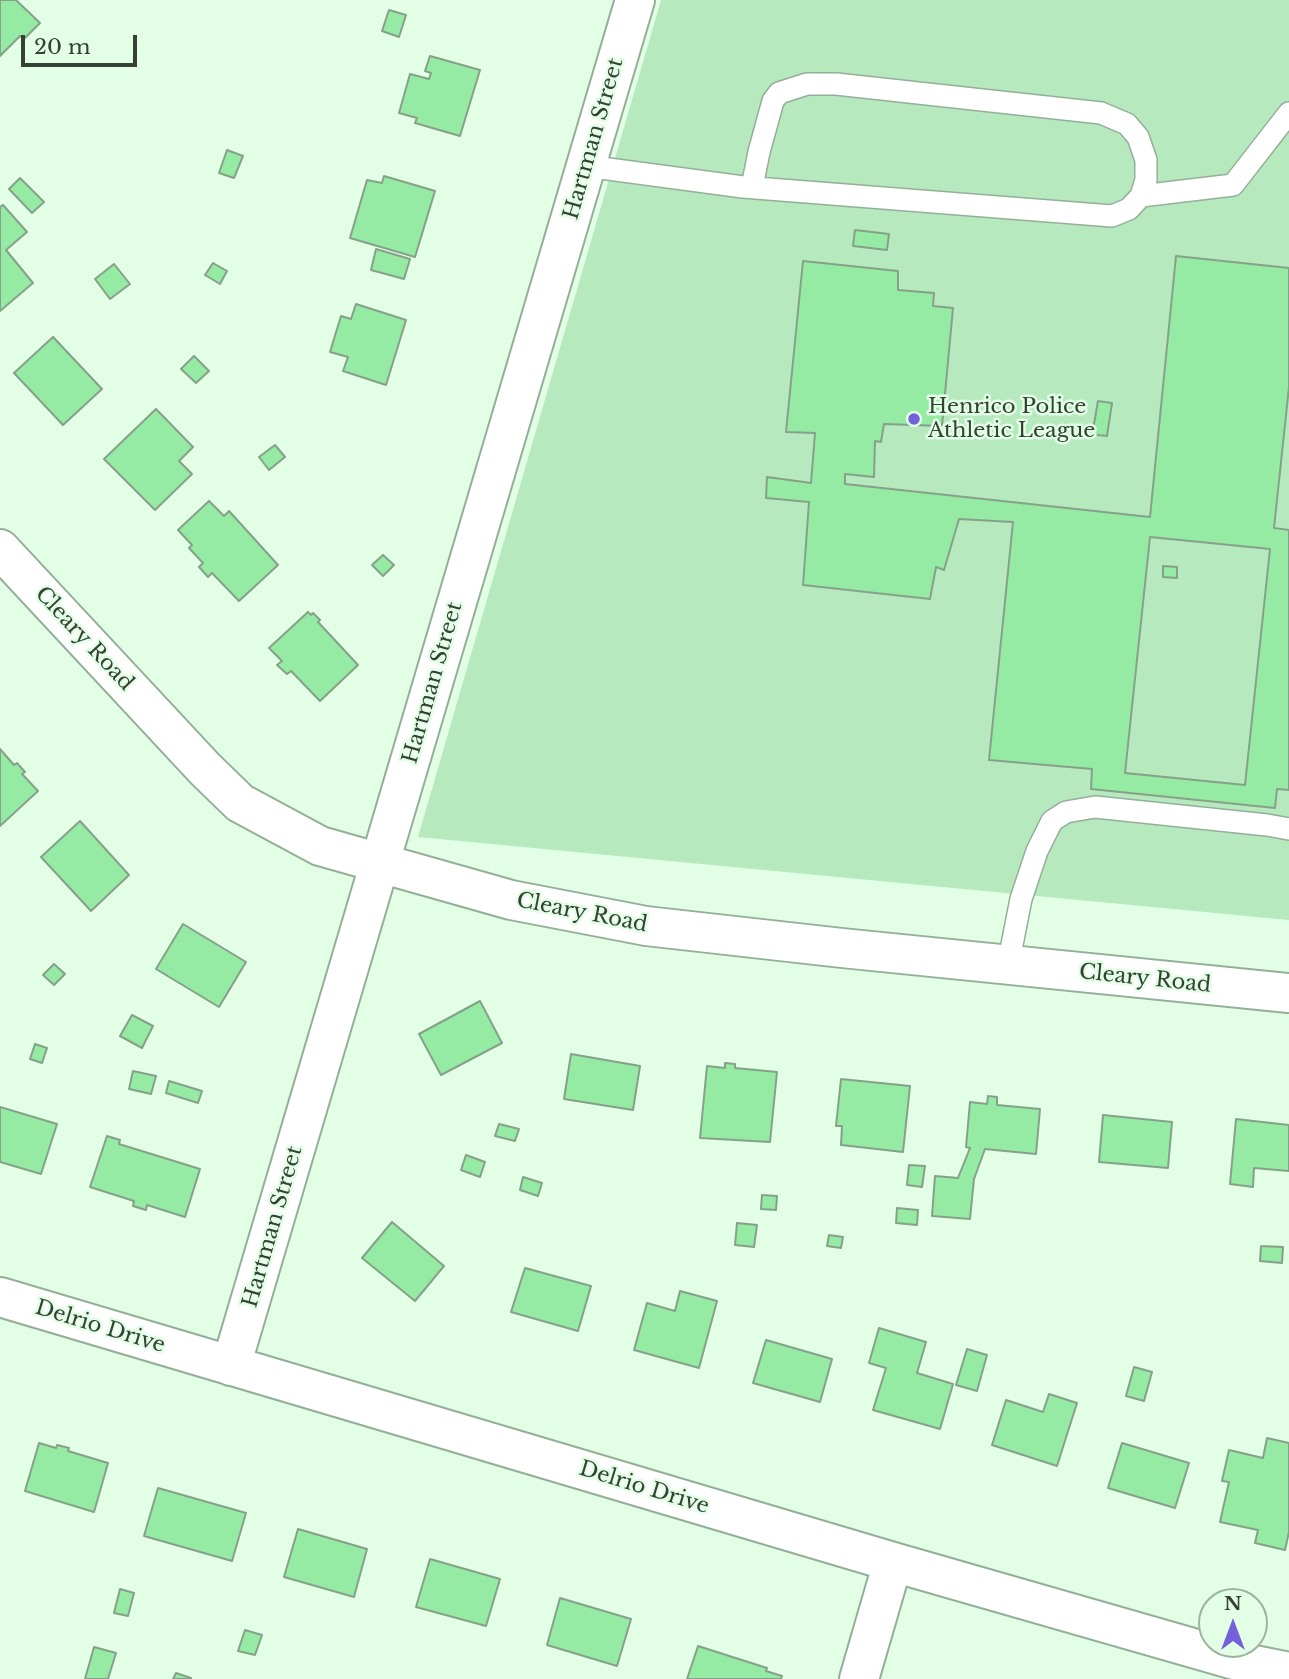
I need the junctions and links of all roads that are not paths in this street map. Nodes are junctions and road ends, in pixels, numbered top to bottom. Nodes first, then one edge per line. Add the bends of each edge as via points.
1 (635, 0) edge
2 (1289, 113) edge
3 (586, 166) junction
4 (752, 187) junction
5 (1140, 196) junction
6 (0, 549) edge
7 (1289, 830) edge
8 (380, 863) junction
9 (1008, 965) junction
10 (1289, 993) edge
11 (0, 1297) edge
12 (231, 1366) junction
13 (893, 1562) junction
14 (1289, 1672) edge
15 (859, 1679) edge

1 - 3 street, Hartman Street
2 - 5 lane via 1233,185
3 - 4 lane
3 - 8 street, Hartman Street
4 - 5 lane via 1112,216 1129,209
4 - 5 lane via 773,101 779,93 807,85 836,85 1101,113 1127,124 1139,137 1146,160
6 - 8 street, Cleary Road via 240,803 320,846
7 - 9 lane via 1095,807 1066,812 1052,821 1037,851 1021,899
8 - 9 street, Cleary Road via 511,901 646,926
8 - 12 street, Hartman Street
9 - 10 street, Cleary Road
11 - 12 street, Delrio Drive
12 - 13 street, Delrio Drive
13 - 14 street, Delrio Drive
13 - 15 street

